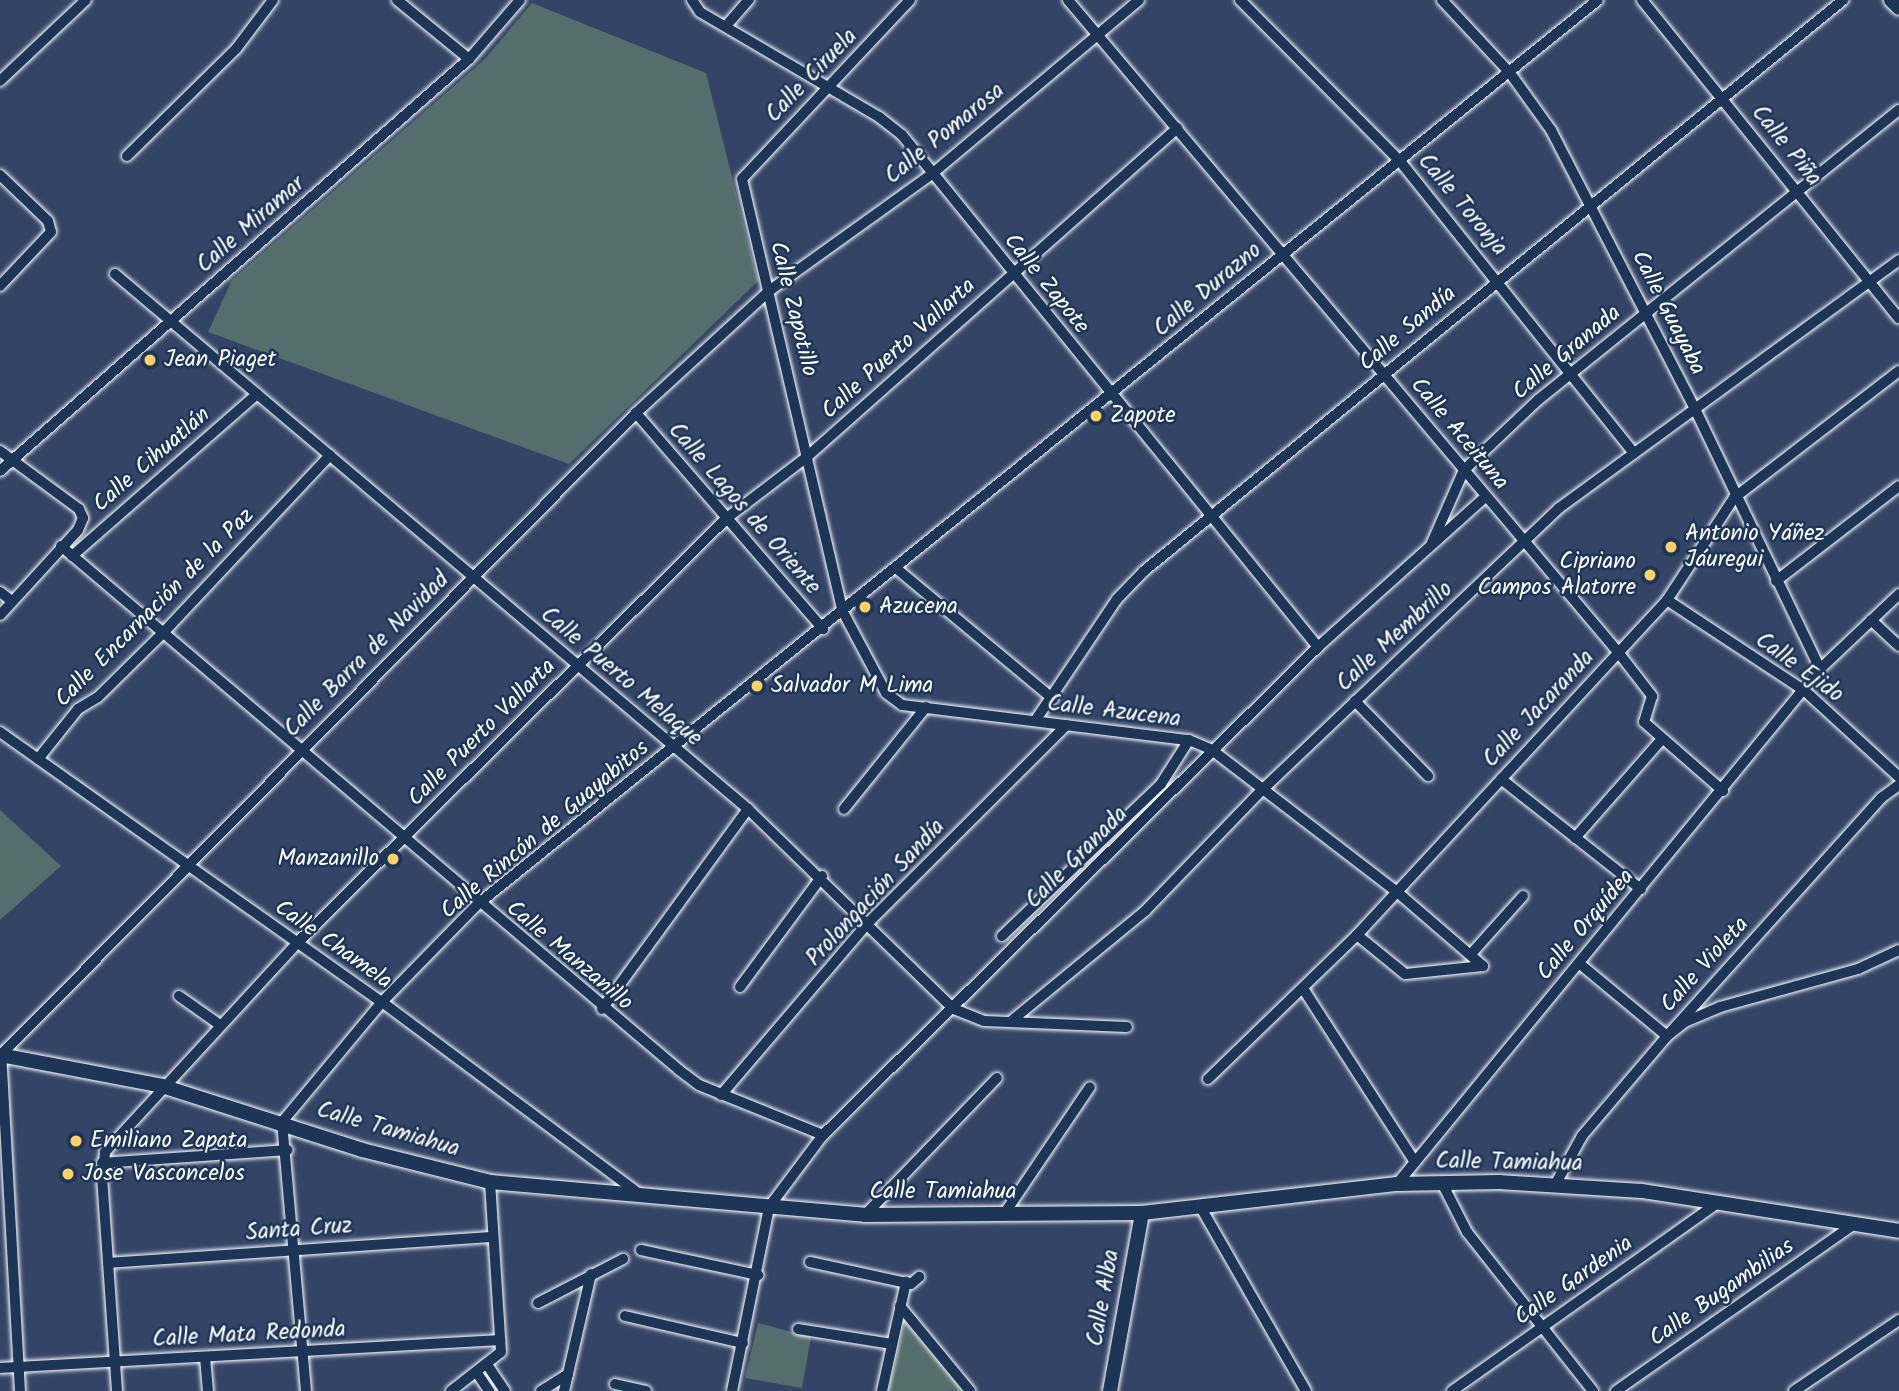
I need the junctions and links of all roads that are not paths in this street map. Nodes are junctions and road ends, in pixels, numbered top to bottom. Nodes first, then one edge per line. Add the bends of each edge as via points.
1 (86, 0) edge
2 (273, 0) edge
3 (397, 0) edge
4 (520, 0) edge
5 (749, 0) edge
6 (910, 0) edge
7 (1068, 0) edge
8 (1139, 0) edge
9 (1240, 0) edge
10 (1443, 0) edge
11 (1598, 0) edge
12 (1642, 0) edge
13 (1843, 0) edge
14 (1891, 0) edge
15 (693, 3) edge
16 (1899, 8) edge
17 (726, 26) junction
18 (1097, 34) junction
19 (469, 59) junction
20 (1510, 73) junction
21 (0, 81) edge
22 (829, 87) junction
23 (1722, 98) junction
24 (1899, 110) edge
25 (1177, 128) junction
26 (127, 156) dead end
27 (1399, 160) junction
28 (933, 173) junction
29 (0, 175) edge
30 (742, 179) joint
31 (1797, 191) junction
32 (1591, 204) junction
33 (1281, 254) junction
34 (1899, 260) edge
35 (115, 274) dead end
36 (1012, 275) junction
37 (1498, 279) junction
38 (1870, 282) junction
39 (0, 286) edge
40 (769, 291) junction
41 (1646, 313) junction
42 (1899, 318) edge
43 (171, 321) junction
44 (1899, 371) edge
45 (1571, 373) junction
46 (1384, 374) junction
47 (257, 394) junction
48 (1113, 394) junction
49 (1695, 409) junction
50 (636, 413) junction
51 (0, 451) edge
52 (1634, 453) junction
53 (330, 455) junction
54 (808, 456) junction
55 (11, 460) junction
56 (1464, 470) junction
57 (0, 471) edge
58 (1899, 486) edge
59 (1486, 496) junction
60 (1734, 498) junction
61 (1211, 516) junction
62 (727, 518) junction
63 (1524, 541) junction
64 (61, 546) junction
65 (1428, 552) junction
66 (72, 556) junction
67 (897, 569) junction
68 (472, 575) junction
69 (1776, 581) junction
70 (0, 593) edge
71 (1899, 594) edge
72 (1667, 600) junction
73 (12, 601) junction
74 (843, 612) junction
75 (0, 615) edge
76 (1871, 620) junction
77 (823, 629) junction
78 (163, 633) junction
79 (1899, 646) edge
80 (1318, 647) junction
81 (1618, 652) junction
82 (577, 665) junction
83 (1820, 669) junction
84 (1805, 691) junction
85 (1053, 699) junction
86 (1355, 701) junction
87 (926, 707) junction
88 (1035, 721) junction
89 (1067, 725) junction
90 (0, 732) edge
91 (1189, 740) junction
92 (1661, 740) junction
93 (674, 748) junction
94 (1212, 750) junction
95 (299, 751) junction
96 (38, 759) junction
97 (1428, 776) dead end
98 (1899, 777) edge
99 (1500, 779) junction
100 (1899, 785) edge
101 (1263, 789) junction
102 (1723, 791) junction
103 (748, 808) junction
104 (844, 809) dead end
105 (1575, 838) junction
106 (403, 840) junction
107 (188, 865) junction
108 (822, 876) junction
109 (1641, 890) junction
110 (1396, 891) junction
111 (1523, 896) dead end
112 (478, 904) junction
113 (869, 922) junction
114 (1357, 934) junction
115 (1002, 936) dead end
116 (297, 943) junction
117 (1899, 950) edge
118 (1471, 954) junction
119 (1580, 964) junction
120 (740, 987) dead end
121 (1304, 990) junction
122 (179, 996) dead end
123 (382, 1002) junction
124 (602, 1009) junction
125 (954, 1009) junction
126 (1010, 1022) junction
127 (220, 1025) junction
128 (1128, 1027) dead end
129 (1667, 1036) junction
130 (0, 1055) edge
131 (997, 1077) dead end
132 (1208, 1079) dead end
133 (162, 1086) junction
134 (1090, 1087) dead end
135 (721, 1095) junction
136 (282, 1122) junction
137 (823, 1135) junction
138 (288, 1150) junction
139 (1415, 1162) junction
140 (102, 1163) junction
141 (490, 1182) junction
142 (1397, 1184) junction
143 (1443, 1185) junction
144 (1555, 1185) junction
145 (641, 1194) junction
146 (1718, 1203) junction
147 (1200, 1206) junction
148 (769, 1208) junction
149 (1142, 1213) junction
150 (1004, 1214) junction
151 (865, 1215) junction
152 (1850, 1227) junction
153 (1899, 1231) edge
154 (493, 1237) junction
155 (296, 1249) junction
156 (641, 1250) dead end
157 (623, 1259) dead end
158 (810, 1262) dead end
159 (108, 1263) junction
160 (591, 1274) junction
161 (758, 1275) junction
162 (919, 1277) dead end
163 (906, 1282) junction
164 (538, 1303) dead end
165 (900, 1306) junction
166 (625, 1316) dead end
167 (1899, 1320) edge
168 (1543, 1326) junction
169 (798, 1329) dead end
170 (500, 1340) junction
171 (743, 1343) junction
172 (892, 1344) junction
173 (304, 1351) junction
174 (205, 1357) junction
175 (116, 1362) junction
176 (488, 1366) junction
177 (19, 1367) junction
178 (0, 1368) edge
179 (477, 1373) junction
180 (568, 1374) junction
181 (615, 1384) dead end
182 (1463, 1388) edge
183 (20, 1391) edge
184 (117, 1391) edge
185 (208, 1391) edge
186 (306, 1391) edge
187 (451, 1391) edge
188 (489, 1391) edge
189 (505, 1391) edge
190 (541, 1391) edge
191 (565, 1391) edge
192 (646, 1391) edge
193 (732, 1391) edge
194 (882, 1391) edge
195 (970, 1391) edge
196 (1110, 1391) edge
197 (1306, 1391) edge
198 (1451, 1391) edge
199 (1593, 1391) edge
200 (1616, 1391) edge
201 (1794, 1391) edge

1 - 21 street
2 - 26 street via 236,49
3 - 19 street
4 - 19 street, Calle Miramar
5 - 17 street
6 - 22 street, Calle Ciruela
7 - 18 street, Calle Aceituna
8 - 18 street, Calle Pomarosa
9 - 27 street, Calle Toronja
10 - 20 street, Calle Guayaba
11 - 20 street, Calle Durazno
12 - 23 street, Calle Piña
13 - 23 street, Calle Sandía
14 - 16 street
15 - 17 street, Calle Zapote
17 - 22 street, Calle Zapote
18 - 25 street, Calle Aceituna
18 - 28 street, Calle Pomarosa
19 - 43 street, Calle Miramar
20 - 27 street, Calle Durazno
20 - 32 street, Calle Guayaba via 1551,131
22 - 28 street, Calle Zapote via 902,135
22 - 30 street, Calle Ciruela
23 - 31 street, Calle Piña
23 - 32 street, Calle Sandía
24 - 31 street, Calle Granada
25 - 33 street, Calle Aceituna
25 - 36 street, Calle Puerto Vallarta
27 - 33 street, Calle Durazno
27 - 37 street, Calle Toronja
28 - 36 street, Calle Zapote
28 - 40 street, Calle Pomarosa
29 - 39 street via 48,221 51,232
30 - 40 street, Calle Zapotillo
31 - 38 street, Calle Piña
31 - 41 street, Calle Granada
32 - 37 street, Calle Sandía
32 - 41 street, Calle Guayaba
33 - 46 street, Calle Aceituna
33 - 48 street, Calle Durazno
34 - 38 street, Calle Membrillo
35 - 43 street, Calle Puerto Melaque
36 - 48 street, Calle Zapote
36 - 54 street, Calle Puerto Vallarta
37 - 45 street, Calle Toronja
37 - 46 street, Calle Sandía
38 - 42 street, Calle Piña
38 - 49 street, Calle Membrillo
40 - 50 street, Calle Barra de Navidad
40 - 54 street, Calle Zapotillo
41 - 45 street, Calle Granada
41 - 49 street, Calle Guayaba
43 - 47 street, Calle Puerto Melaque
43 - 55 street, Calle Miramar
44 - 60 street, Calle Jacaranda
45 - 52 street, Calle Toronja
45 - 56 street, Calle Granada
46 - 56 street, Calle Aceituna
46 - 61 street, Calle Sandía
47 - 53 street, Calle Puerto Melaque
47 - 66 street, Calle Cihuatlán
48 - 61 street, Calle Zapote
48 - 67 street, Calle Durazno
49 - 52 street, Calle Membrillo
49 - 60 street, Calle Guayaba
50 - 62 street, Calle Lagos de Oriente
50 - 68 street, Calle Barra de Navidad
51 - 55 street
52 - 63 street, Calle Membrillo via 1559,508
53 - 68 street, Calle Puerto Melaque
53 - 78 street, Calle Encarnación de la Paz
54 - 62 street, Calle Puerto Vallarta
54 - 74 street, Calle Zapotillo
55 - 57 street, Calle Miramar
55 - 64 street, Calle Cihuatlán via 79,509 83,518
56 - 59 street, Calle Aceituna
56 - 65 street, Calle Granada
58 - 69 street
59 - 63 street, Calle Aceituna
59 - 65 street, Calle Granada
60 - 69 street, Calle Guayaba
60 - 72 street, Calle Jacaranda
61 - 80 street, Calle Zapote
61 - 85 street, Calle Sandía via 1117,599
62 - 77 street, Calle Lagos de Oriente
62 - 82 street, Calle Puerto Vallarta
63 - 81 street, Calle Aceituna
63 - 86 street, Calle Membrillo
64 - 66 street, Calle Manzanillo
64 - 73 street, Calle Cihuatlán
65 - 80 street, Calle Granada
66 - 78 street, Calle Manzanillo
67 - 74 street, Calle Durazno
67 - 85 street
68 - 82 street, Calle Puerto Melaque
68 - 95 street, Calle Barra de Navidad
69 - 83 street, Calle Guayaba
70 - 73 street
71 - 76 street, Calle Orquídea
72 - 81 street, Calle Jacaranda
72 - 84 street, Calle Ejido
73 - 75 street, Calle Cihuatlán
74 - 77 street, Calle Rincón de Guayabitos
74 - 87 street, Calle Azucena via 886,693 902,705
76 - 79 street
76 - 83 street, Calle Orquídea
77 - 93 street, Calle Rincón de Guayabitos
78 - 95 street, Calle Manzanillo
78 - 96 street, Calle Encarnación de la Paz via 98,697 78,709
80 - 94 street, Calle Granada
81 - 92 street, Calle Aceituna via 1650,692 1652,700 1643,718
81 - 99 street, Calle Jacaranda
82 - 93 street, Calle Puerto Melaque
82 - 106 street, Calle Puerto Vallarta
83 - 84 street, Calle Orquídea
84 - 98 street, Calle Ejido
84 - 102 street, Calle Orquídea
85 - 88 street, Calle Sandía
86 - 97 street
86 - 101 street, Calle Membrillo
87 - 88 street, Calle Azucena
87 - 104 street
88 - 89 street, Calle Azucena
89 - 91 street, Calle Azucena
89 - 113 street, Prolongación Sandía
90 - 96 street, Calle Chamela
91 - 94 street, Calle Azucena
91 - 115 street via 1161,784
92 - 102 street, Calle Aceituna
92 - 105 street
93 - 103 street, Calle Puerto Melaque
93 - 112 street, Calle Rincón de Guayabitos
94 - 101 street, Calle Azucena
94 - 125 street, Calle Granada
95 - 106 street, Calle Manzanillo
95 - 107 street, Calle Barra de Navidad
96 - 107 street, Calle Chamela
99 - 105 street
99 - 110 street, Calle Jacaranda
100 - 129 street, Calle Violeta via 1881,798
101 - 110 street, Calle Azucena
101 - 126 street, Calle Membrillo via 1145,911
102 - 109 street, Calle Orquídea
103 - 108 street, Calle Puerto Melaque
103 - 124 street
105 - 109 street
106 - 112 street, Calle Manzanillo
106 - 116 street, Calle Puerto Vallarta
107 - 116 street, Calle Chamela
107 - 130 street, Calle Barra de Navidad
108 - 113 street, Calle Puerto Melaque
108 - 120 street
109 - 119 street, Calle Orquídea
110 - 114 street, Calle Jacaranda
110 - 118 street, Calle Azucena
111 - 118 street
112 - 123 street, Calle Rincón de Guayabitos
112 - 124 street, Calle Manzanillo
113 - 125 street, Calle Puerto Melaque
113 - 135 street, Prolongación Sandía
114 - 118 street, Calle Azucena via 1405,974 1483,966
114 - 121 street, Calle Jacaranda
116 - 123 street, Calle Chamela
116 - 127 street, Calle Puerto Vallarta
117 - 129 street via 1858,970 1720,1007 1685,1022
119 - 129 street
119 - 139 street, Calle Orquídea
121 - 132 street, Calle Jacaranda
121 - 139 street
122 - 127 street
123 - 136 street, Calle Rincón de Guayabitos
123 - 145 street, Calle Chamela
124 - 135 street, Calle Manzanillo via 699,1085
125 - 126 street, Calle Puerto Melaque via 984,1021
125 - 137 street, Calle Granada
126 - 128 street, Calle Puerto Melaque
127 - 133 street, Calle Puerto Vallarta
129 - 144 street, Calle Violeta via 1581,1136
130 - 133 street, Calle Tamiahua
130 - 177 street
131 - 151 street
133 - 136 street, Calle Tamiahua
133 - 140 street, Calle Puerto Vallarta via 106,1152
134 - 150 street
135 - 137 street, Calle Manzanillo
136 - 138 street
136 - 141 street, Calle Tamiahua via 362,1150
137 - 148 street, Calle Granada
138 - 140 street
138 - 155 street
139 - 142 street, Calle Orquídea
140 - 159 street
141 - 145 street, Calle Tamiahua
141 - 154 street
142 - 143 street, Calle Tamiahua
142 - 147 street, Calle Tamiahua
143 - 144 street, Calle Tamiahua
143 - 168 street via 1467,1232
144 - 146 street, Calle Tamiahua
145 - 148 street, Calle Tamiahua
146 - 152 street, Calle Tamiahua
146 - 168 street, Calle Gardenia
147 - 149 street, Calle Tamiahua
147 - 197 street
148 - 151 street, Calle Tamiahua
148 - 161 street
149 - 150 street, Calle Tamiahua
149 - 196 street, Calle Alba
150 - 151 street, Calle Tamiahua
152 - 153 street, Calle Tamiahua
152 - 200 street, Calle Bugambilias
154 - 155 street, Santa Cruz
154 - 170 street
155 - 159 street, Santa Cruz
155 - 173 street
156 - 161 street
157 - 160 street
158 - 163 street
159 - 175 street
160 - 164 street
160 - 180 street
161 - 171 street
162 - 163 street
163 - 165 street
165 - 172 street
165 - 195 street
166 - 171 street
167 - 201 street
168 - 182 street, Calle Gardenia
168 - 199 street
169 - 172 street
170 - 173 street, Calle Mata Redonda
170 - 176 street via 498,1359
171 - 193 street
172 - 194 street
173 - 174 street, Calle Mata Redonda
173 - 186 street
174 - 175 street, Calle Mata Redonda
174 - 185 street
175 - 177 street, Calle Mata Redonda
175 - 184 street
176 - 179 street
176 - 189 street
177 - 178 street, Calle Mata Redonda
177 - 183 street
179 - 187 street
179 - 188 street
180 - 190 street
180 - 191 street
181 - 192 street
182 - 198 street, Calle Gardenia

